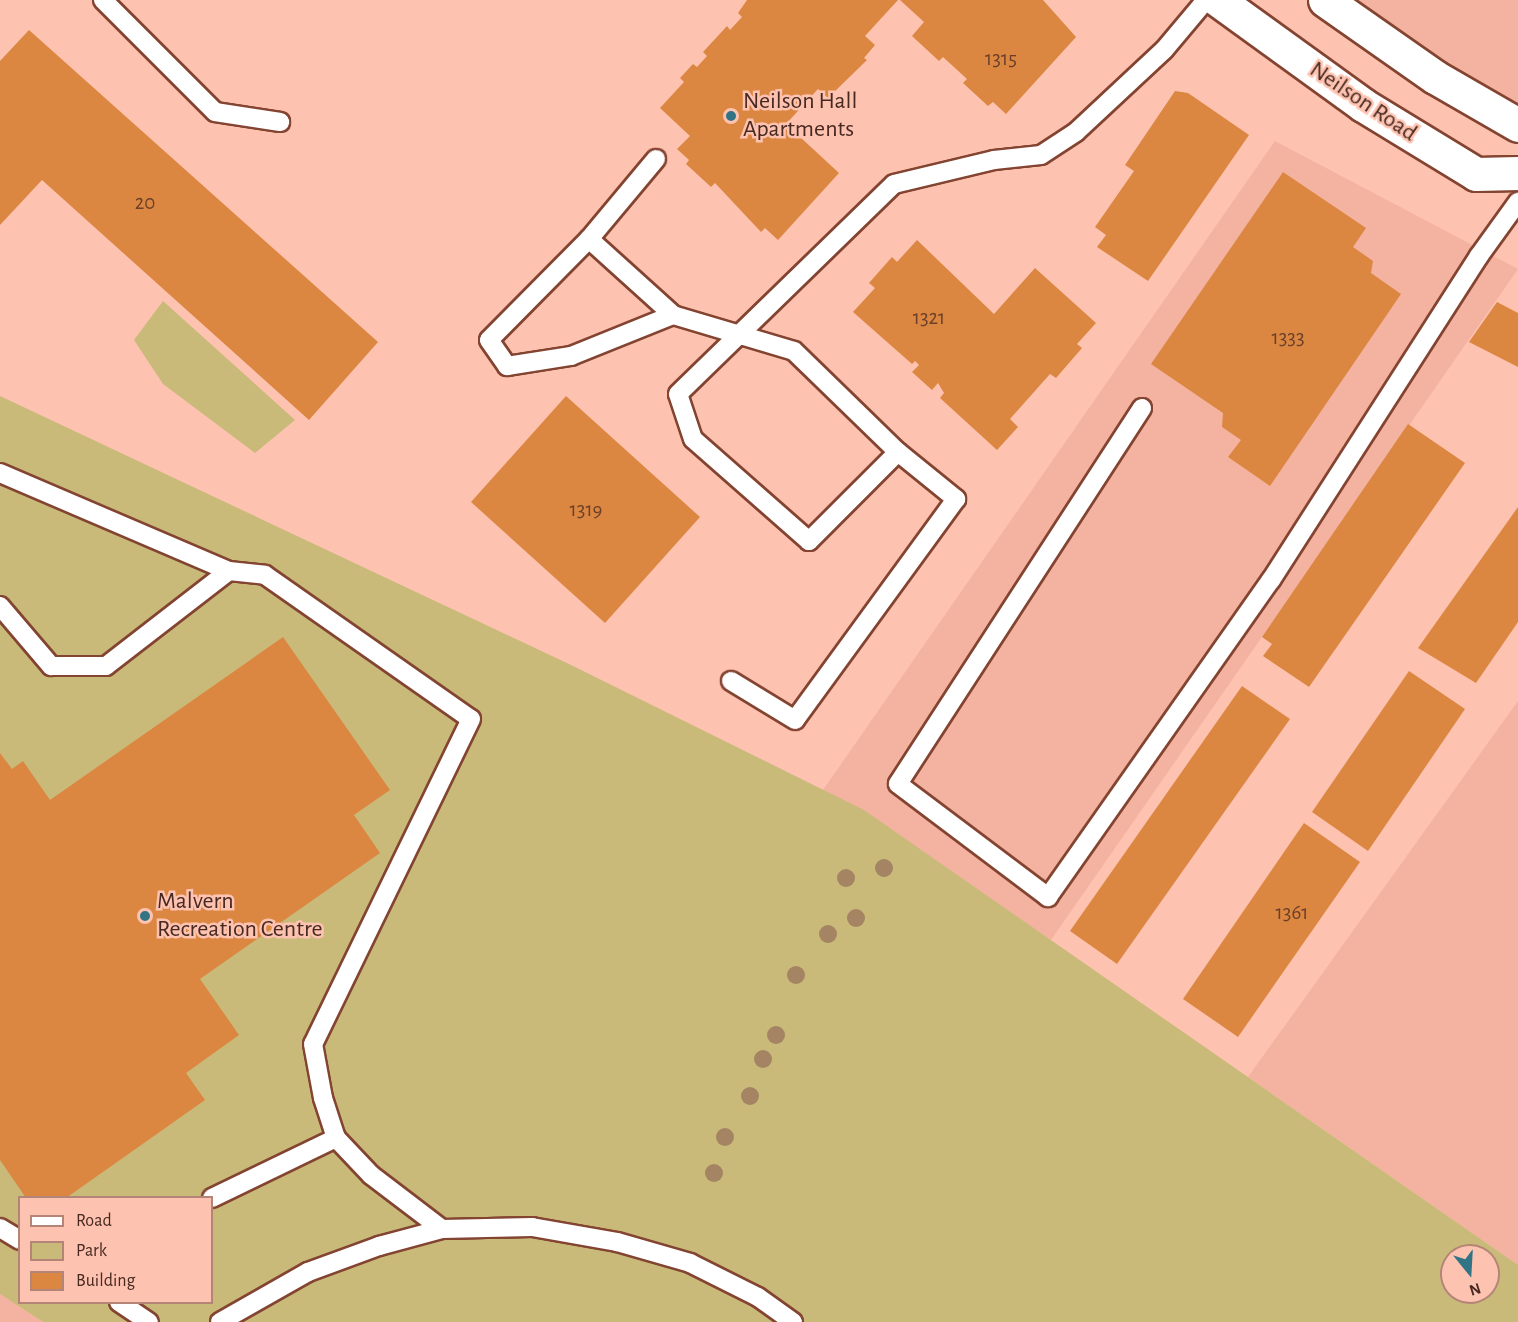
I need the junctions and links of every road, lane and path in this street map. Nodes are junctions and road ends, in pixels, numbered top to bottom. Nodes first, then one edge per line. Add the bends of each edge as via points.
1 (103, 0) edge
2 (1206, 0) edge
3 (1218, 0) edge
4 (1325, 0) edge
5 (280, 122) dead end
6 (1518, 126) edge
7 (656, 159) dead end
8 (1518, 173) edge
9 (1518, 202) edge
10 (589, 238) junction
11 (674, 315) junction
12 (737, 336) junction
13 (1142, 408) dead end
14 (898, 452) junction
15 (0, 473) edge
16 (229, 571) junction
17 (0, 606) edge
18 (731, 681) dead end
19 (336, 1138) junction
20 (213, 1198) edge
21 (0, 1228) edge
22 (442, 1229) junction
23 (18, 1239) edge
24 (122, 1304) edge
25 (149, 1322) edge
26 (220, 1322) edge
27 (793, 1322) edge

1 - 5 lane via 215,112
2 - 12 lane via 1140,72 1076,132 1041,155 994,160 894,183
3 - 8 main road, Neilson Road via 1362,105 1476,174
4 - 6 main road via 1435,77
7 - 10 lane
9 - 13 lane via 1479,256 1271,580 1048,897 898,784
10 - 11 lane
10 - 11 lane via 489,340 507,366 571,356
11 - 12 lane
12 - 14 lane via 794,351
12 - 14 lane via 678,394 693,440 809,541
14 - 18 lane via 956,499 861,630 795,720
15 - 16 lane
16 - 17 lane via 106,666 51,666
16 - 19 lane via 265,575 471,719 313,1044
19 - 20 lane
19 - 22 lane via 371,1175
21 - 23 lane
22 - 26 lane via 379,1246 308,1272
22 - 27 lane via 531,1227 617,1242 690,1263 758,1297
24 - 25 lane

